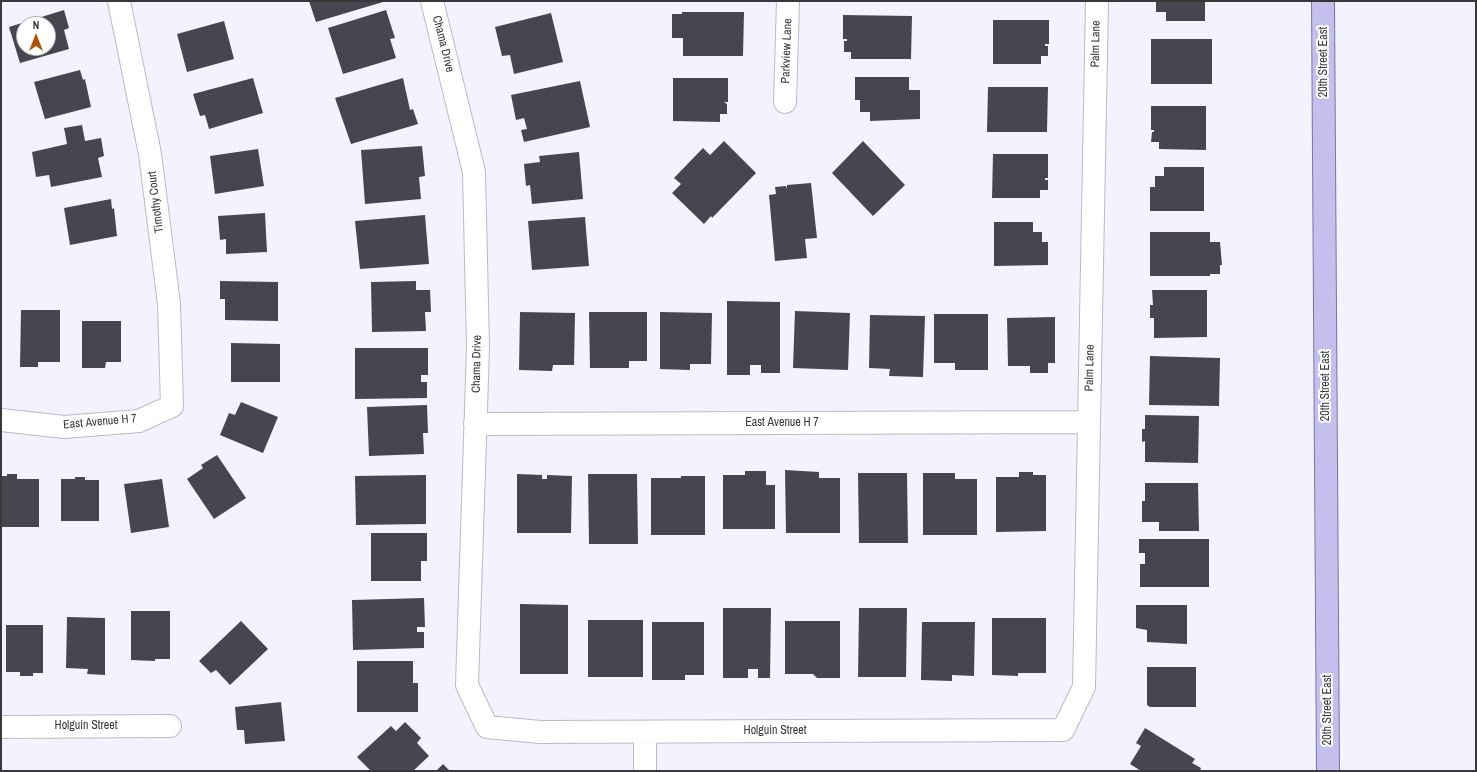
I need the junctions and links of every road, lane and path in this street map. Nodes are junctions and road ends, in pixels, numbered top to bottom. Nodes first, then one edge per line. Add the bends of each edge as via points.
1 (119, 1) edge
2 (432, 1) edge
3 (788, 1) edge
4 (1097, 1) edge
5 (1323, 1) edge
6 (785, 102) dead end
7 (172, 406) joint
8 (1, 420) edge
9 (1089, 422) junction
10 (475, 424) junction
11 (170, 726) dead end
12 (1, 727) edge
13 (487, 727) joint
14 (1063, 730) joint
15 (645, 732) junction
16 (645, 771) edge
17 (1328, 771) edge

1 - 7 street, Timothy Court via 150,154 168,304
2 - 10 street, Chama Drive via 474,172 478,347
3 - 6 street, Parkview Lane
4 - 9 street, Palm Lane
5 - 17 main road, 20th Street East
7 - 8 street, East Avenue H 7 via 139,421 64,427
9 - 10 street, East Avenue H 7
9 - 14 street, Palm Lane via 1084,687
10 - 13 street, Chama Drive via 467,685
11 - 12 street, Holguin Street
13 - 15 street, Holguin Street via 540,732
14 - 15 street, Holguin Street
15 - 16 street

